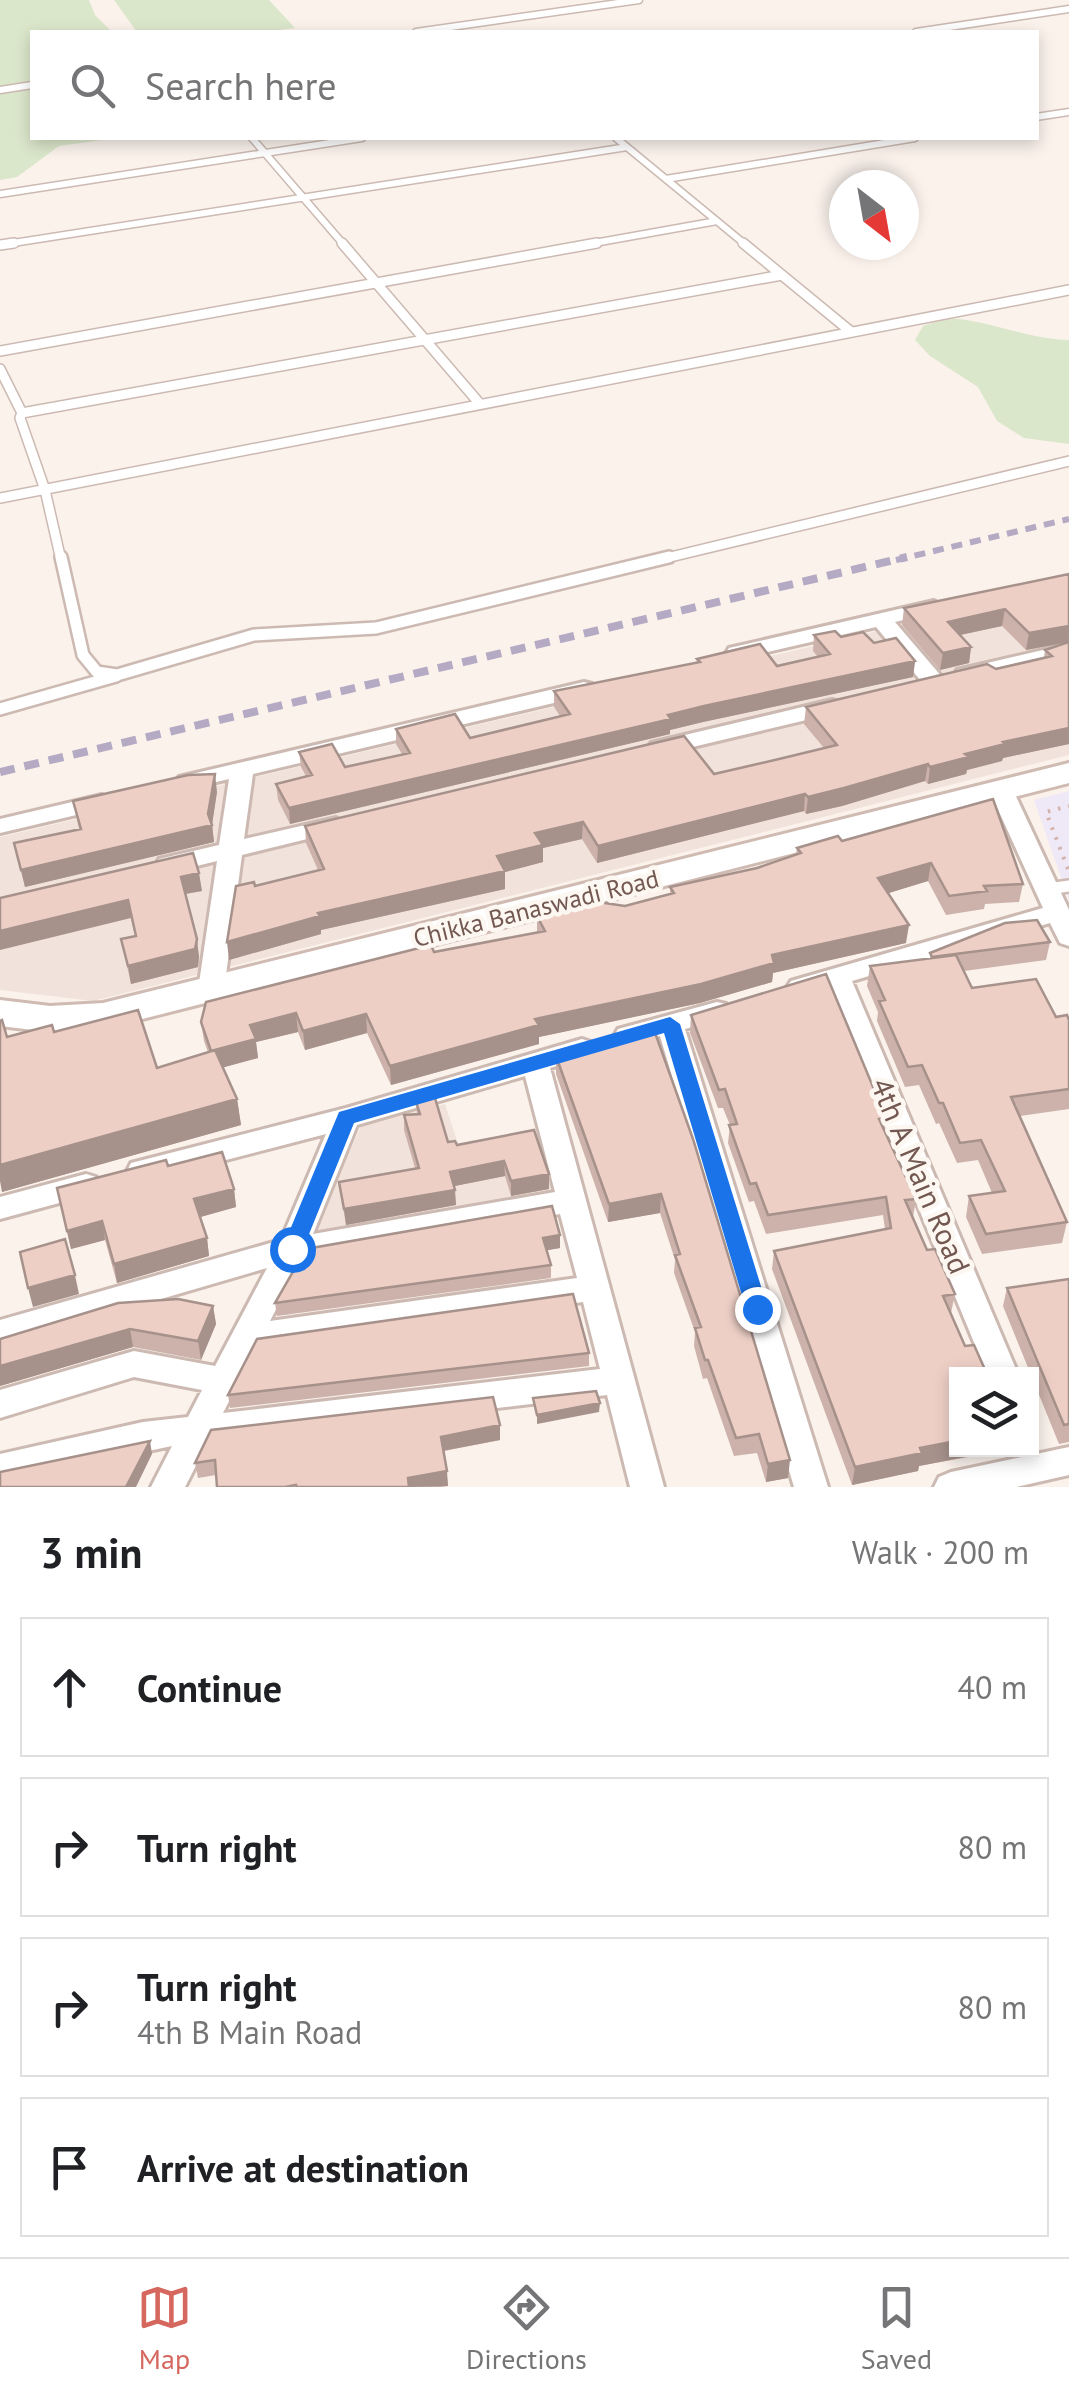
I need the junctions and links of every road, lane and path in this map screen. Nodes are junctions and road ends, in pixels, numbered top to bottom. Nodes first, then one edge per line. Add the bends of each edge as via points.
1 (639, 0) edge
2 (1069, 9) edge
3 (482, 23) junction
4 (431, 30) edge
5 (491, 30) edge
6 (929, 30) edge
7 (30, 85) edge
8 (0, 90) edge
9 (1069, 112) edge
10 (1039, 117) edge
11 (254, 140) edge
12 (348, 140) edge
13 (618, 140) edge
14 (904, 140) edge
15 (627, 147) junction
16 (264, 152) junction
17 (666, 179) junction
18 (0, 194) edge
19 (303, 198) junction
20 (717, 221) junction
21 (0, 245) edge
22 (782, 276) junction
23 (378, 282) junction
24 (1069, 290) edge
25 (850, 332) junction
26 (427, 340) junction
27 (0, 351) edge
28 (0, 369) edge
29 (480, 404) junction
30 (22, 413) junction
31 (1069, 462) edge
32 (45, 490) junction
33 (0, 498) edge
34 (956, 602) edge
35 (881, 619) junction
36 (1069, 650) edge
37 (706, 660) edge
38 (117, 675) junction
39 (610, 683) edge
40 (858, 700) edge
41 (0, 709) edge
42 (630, 755) edge
43 (242, 770) junction
44 (1069, 773) edge
45 (167, 787) edge
46 (1001, 790) junction
47 (130, 796) edge
48 (1069, 806) edge
49 (363, 819) edge
50 (0, 826) edge
51 (229, 850) junction
52 (153, 869) edge
53 (1069, 872) edge
54 (1061, 906) edge
55 (837, 976) junction
56 (211, 990) junction
57 (781, 992) edge
58 (744, 1003) edge
59 (0, 1012) edge
60 (670, 1024) junction
61 (536, 1063) junction
62 (346, 1118) junction
63 (569, 1201) junction
64 (0, 1208) edge
65 (292, 1249) junction
66 (592, 1288) junction
67 (0, 1333) edge
68 (249, 1337) junction
69 (1000, 1367) edge
70 (617, 1380) junction
71 (224, 1381) junction
72 (0, 1404) edge
73 (197, 1430) junction
74 (1047, 1457) edge
75 (0, 1468) edge
76 (168, 1487) edge
77 (647, 1487) edge
78 (811, 1487) edge
79 (951, 1487) edge

1 - 3 lane
2 - 6 lane
3 - 4 lane
3 - 5 lane
7 - 8 lane
9 - 10 lane
11 - 16 lane
12 - 16 lane
13 - 15 lane
14 - 17 lane
15 - 17 lane
15 - 19 lane
16 - 18 lane
16 - 19 lane
17 - 20 lane
19 - 21 lane
19 - 23 lane
20 - 22 lane
20 - 23 lane
22 - 25 lane
22 - 26 lane
23 - 26 lane
23 - 27 lane
24 - 25 lane
25 - 29 lane
26 - 29 lane
26 - 30 lane
28 - 30 lane
29 - 32 lane
30 - 32 lane
31 - 38 lane via 376,628 254,635
32 - 33 lane
32 - 38 lane via 83,655 98,672
34 - 35 street
35 - 36 street via 925,684
35 - 37 street
38 - 41 lane
39 - 43 street
40 - 42 street
43 - 45 street
43 - 51 street
44 - 46 main road, Chikka Banaswadi Road
46 - 54 street
46 - 56 main road, Chikka Banaswadi Road
47 - 50 street
48 - 53 path via 1046,812
49 - 51 street
51 - 52 street
51 - 56 street
54 - 55 street
55 - 57 street
55 - 69 street, 4th A Main Road
56 - 59 main road, Chikka Banaswadi Road via 74,1019
58 - 60 street
60 - 61 street
60 - 78 street
61 - 62 street
61 - 63 street
62 - 64 street
62 - 65 street
63 - 65 street
63 - 66 street
65 - 67 street
65 - 68 street
66 - 68 street
66 - 70 street
68 - 71 street
70 - 73 street
70 - 77 street
71 - 72 street via 134,1364
71 - 73 street
73 - 75 street
73 - 76 street
74 - 79 street

